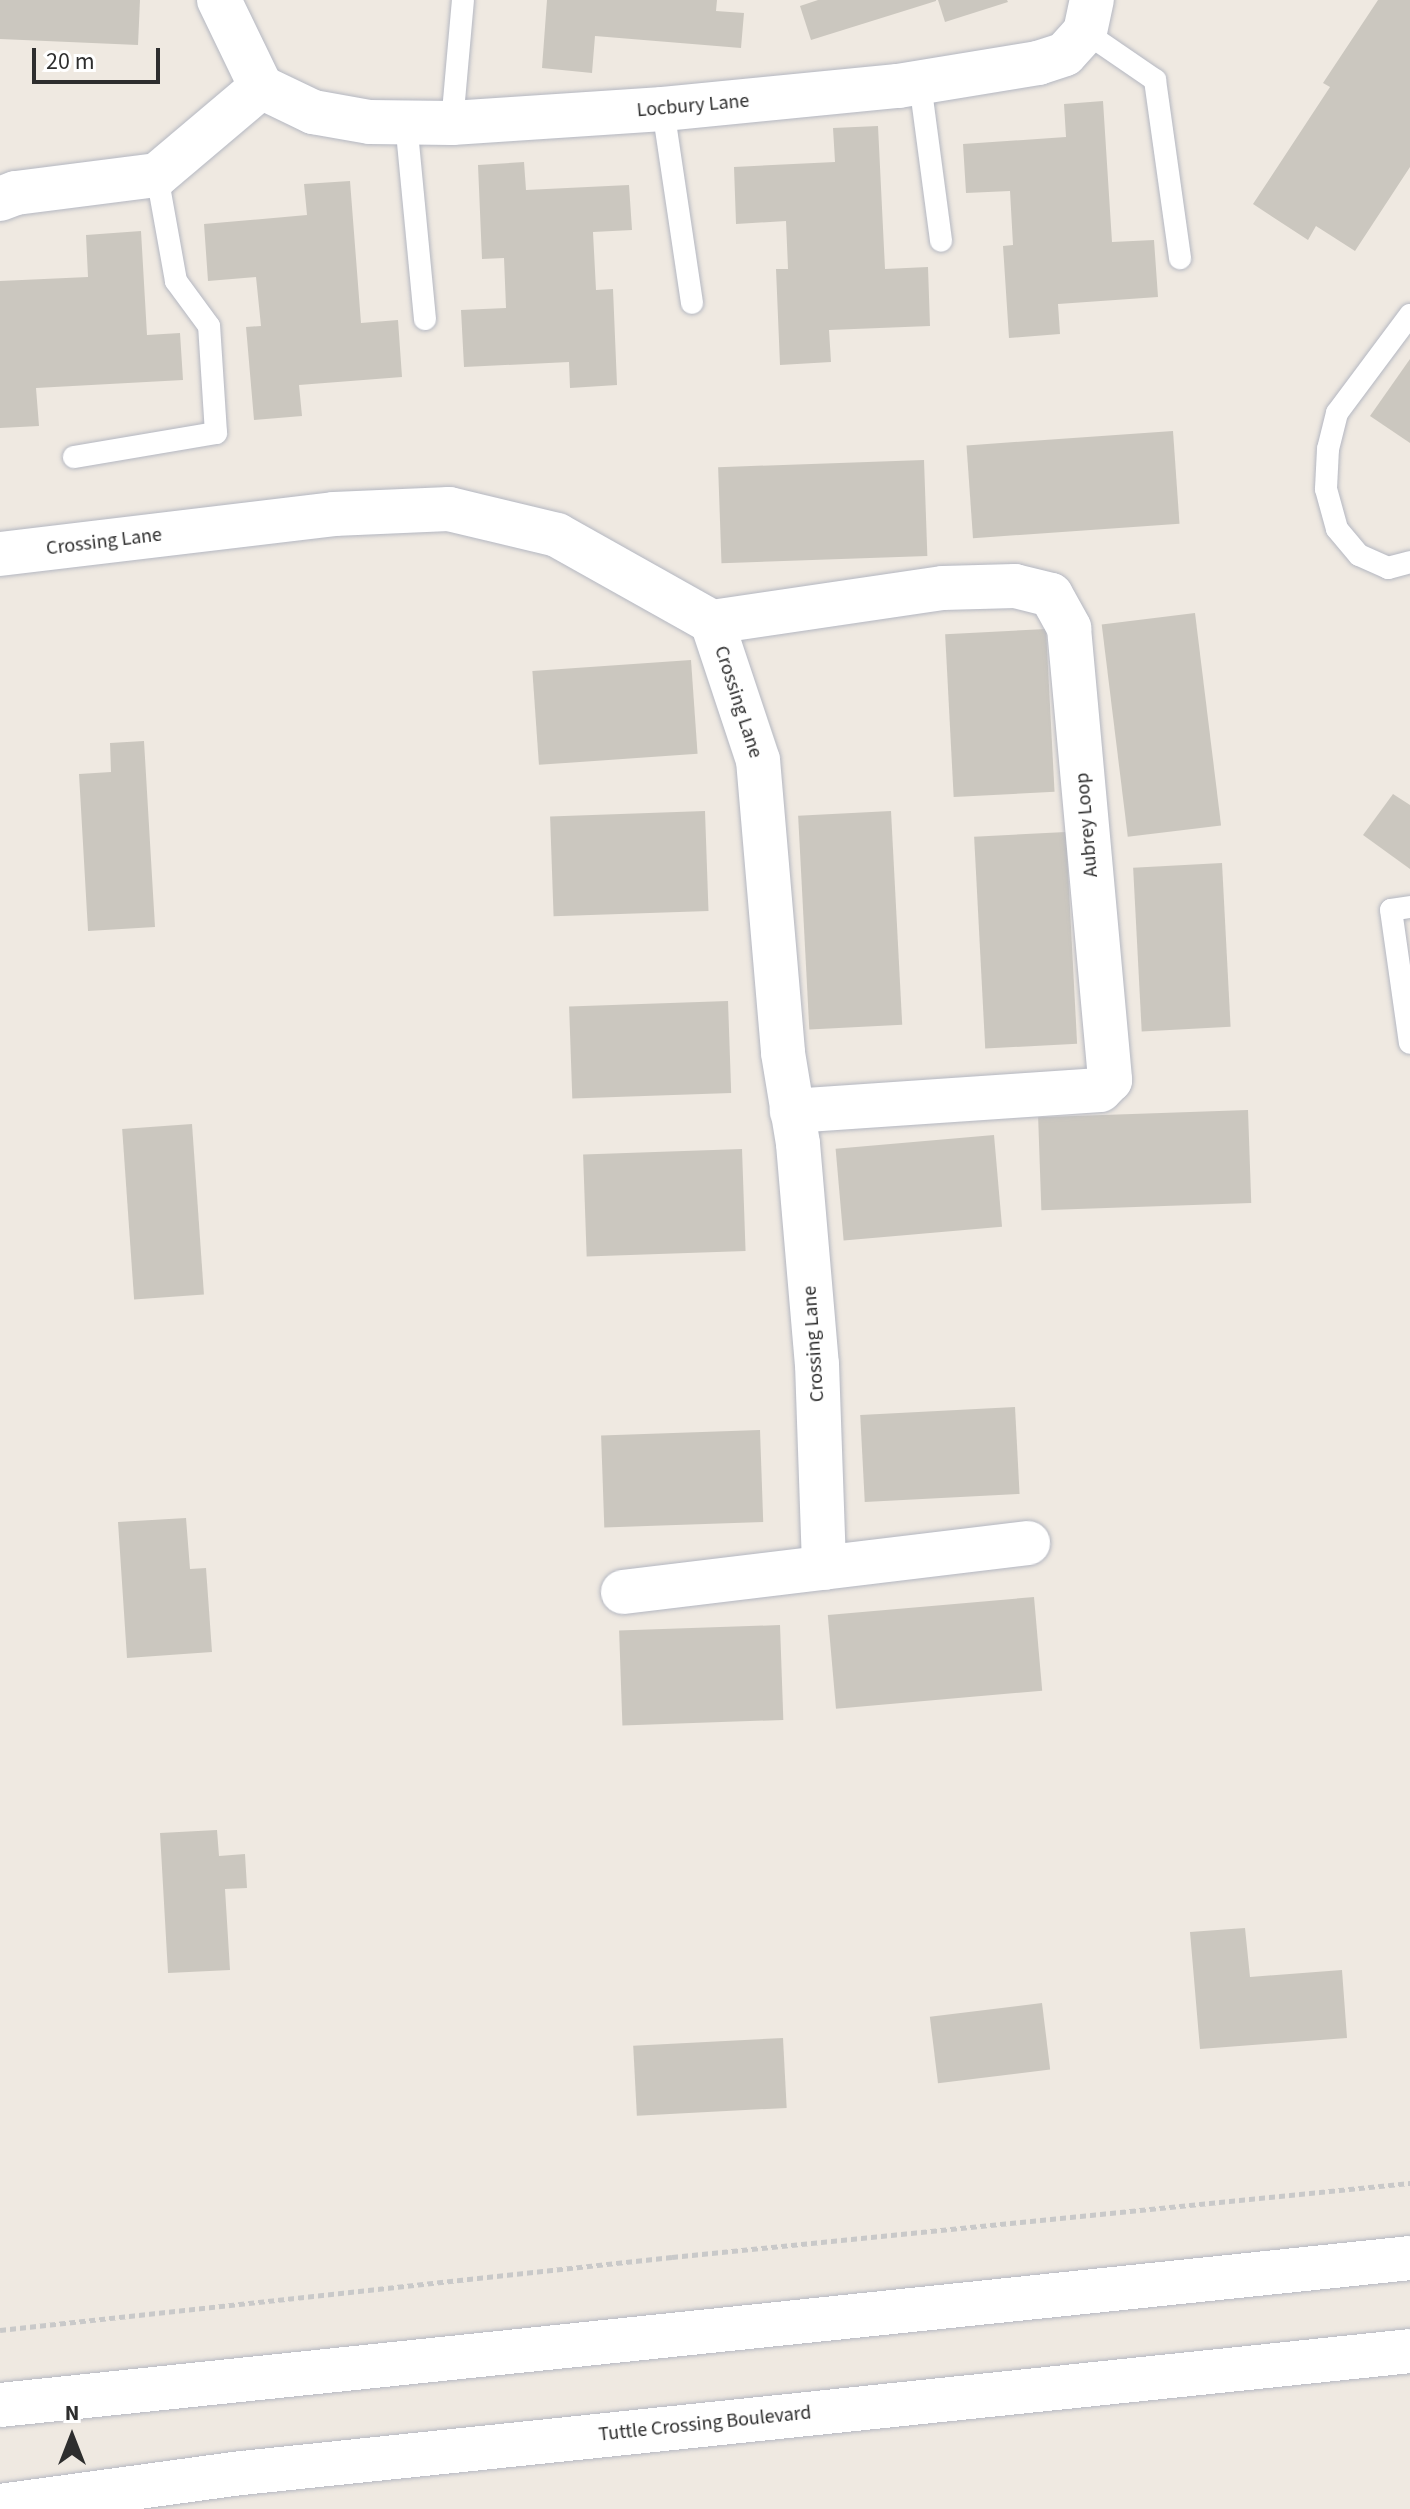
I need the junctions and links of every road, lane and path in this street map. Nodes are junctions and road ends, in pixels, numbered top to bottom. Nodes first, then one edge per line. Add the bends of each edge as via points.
1 (219, 0) edge
2 (463, 0) edge
3 (1088, 16) edge
4 (920, 83) junction
5 (261, 87) junction
6 (663, 109) junction
7 (406, 122) junction
8 (452, 123) junction
9 (157, 175) junction
10 (0, 199) edge
11 (941, 241) dead end
12 (1180, 258) dead end
13 (692, 303) dead end
14 (1410, 315) edge
15 (425, 319) dead end
16 (74, 457) dead end
17 (0, 554) edge
18 (1410, 562) edge
19 (712, 622) junction
20 (1410, 907) edge
21 (1410, 1043) edge
22 (792, 1111) junction
23 (1028, 1543) dead end
24 (824, 1568) junction
25 (623, 1592) dead end
26 (1410, 2183) edge
27 (1410, 2258) edge
28 (0, 2330) edge
29 (1410, 2351) edge
30 (0, 2405) edge
31 (14, 2506) edge

1 - 5 street
2 - 8 lane
3 - 4 street, Locbury Lane via 1065,54
3 - 12 lane via 1155,80
4 - 6 street, Locbury Lane
4 - 11 lane
5 - 7 street, Locbury Lane via 313,112
5 - 9 street
6 - 8 street, Locbury Lane
6 - 13 lane
7 - 8 street, Locbury Lane
7 - 15 lane
9 - 10 street
9 - 16 lane via 176,281 209,326 216,433
14 - 18 lane via 1337,413 1326,489 1337,529 1359,555 1388,568
17 - 19 street, Crossing Lane via 334,514 449,509 557,535
19 - 22 street, Crossing Lane via 758,760
19 - 22 street, Aubrey Loop via 943,588 1015,586 1051,595 1069,628 1110,1080 1100,1090
20 - 21 lane via 1391,910
22 - 24 street, Crossing Lane via 817,1364
23 - 24 street
24 - 25 street
26 - 28 path
27 - 30 street
29 - 31 street, Tuttle Crossing Boulevard via 242,2473

